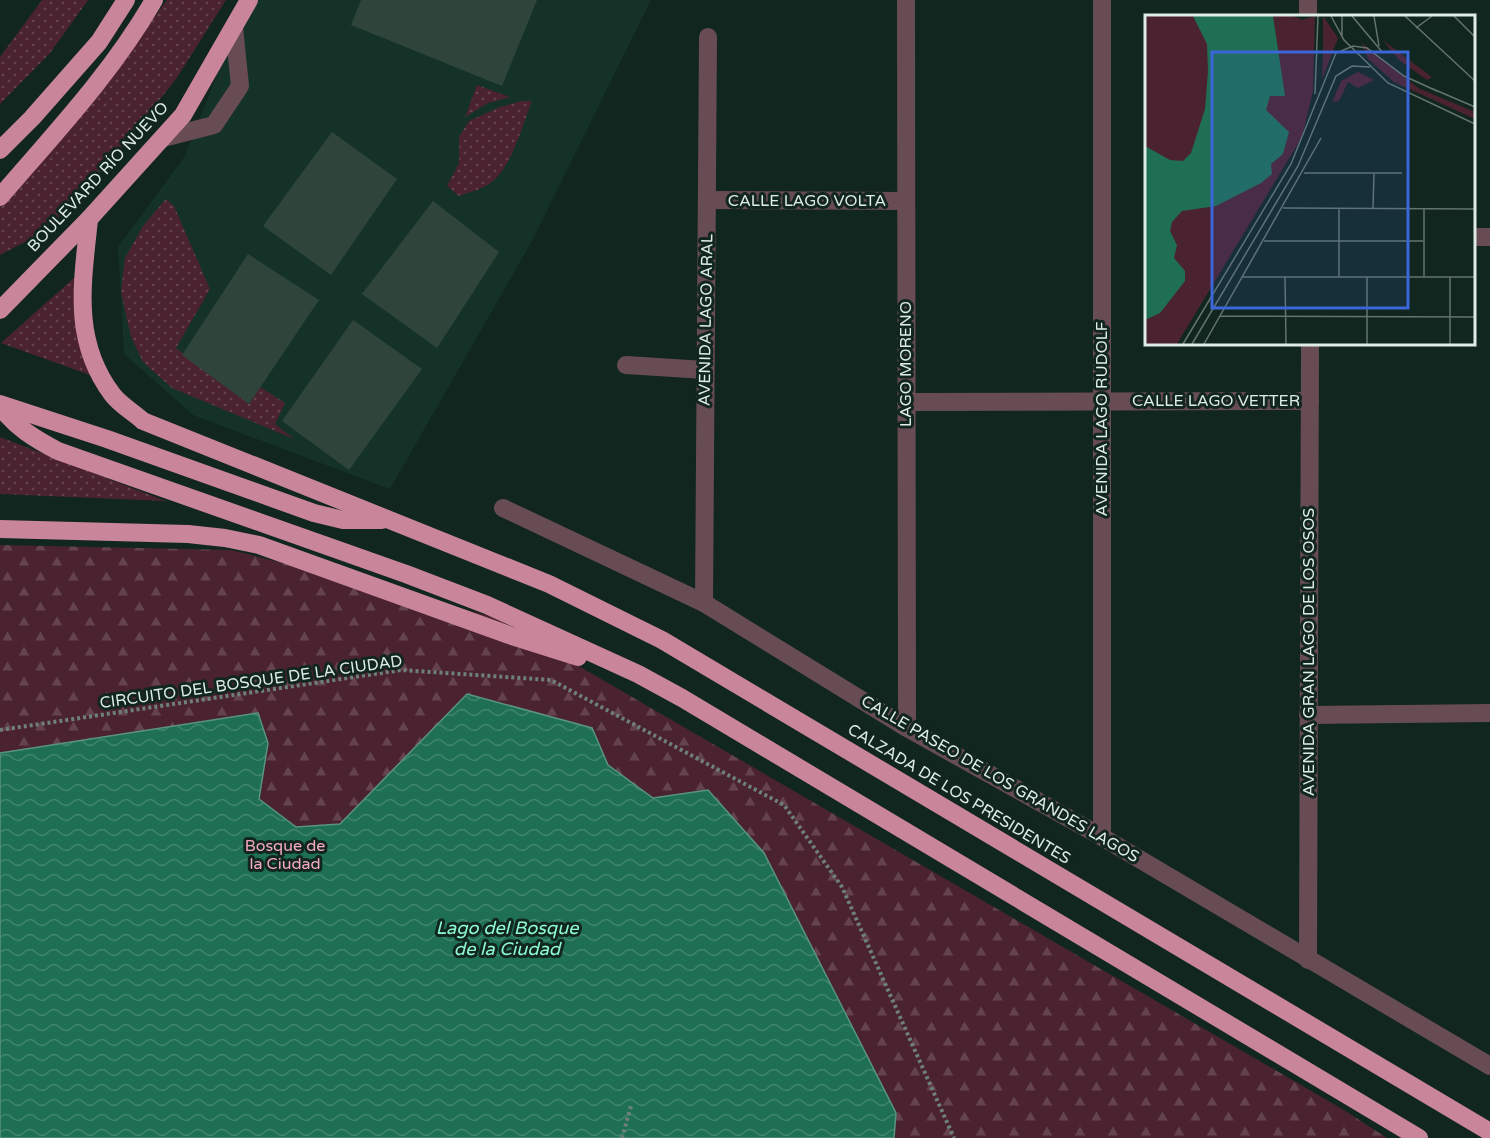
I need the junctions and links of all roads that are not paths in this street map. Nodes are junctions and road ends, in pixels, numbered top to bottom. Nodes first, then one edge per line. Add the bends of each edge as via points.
1 (126, 0) edge
2 (154, 0) edge
3 (249, 0) edge
4 (906, 0) edge
5 (1102, 0) edge
6 (234, 27) junction
7 (708, 37) dead end
8 (163, 138) junction
9 (0, 150) edge
10 (0, 197) edge
11 (708, 200) junction
12 (906, 201) junction
13 (89, 219) junction
14 (0, 310) edge
15 (1310, 345) edge
16 (626, 365) dead end
17 (705, 370) junction
18 (1102, 400) junction
19 (1310, 401) junction
20 (906, 402) junction
21 (0, 405) edge
22 (503, 508) dead end
23 (393, 520) junction
24 (0, 529) edge
25 (704, 603) junction
26 (638, 674) junction
27 (1490, 712) edge
28 (1308, 715) junction
29 (907, 728) junction
30 (1102, 837) junction
31 (1308, 960) junction
32 (1490, 1066) edge
33 (1490, 1132) edge
34 (1419, 1138) edge

1 - 9 highway via 99,42
2 - 10 highway via 106,74
3 - 6 highway, BOULEVARD RÍO NUEVO
4 - 12 street, LAGO MORENO
5 - 18 street, AVENIDA LAGO RUDOLF
6 - 8 highway, BOULEVARD RÍO NUEVO via 183,115
6 - 8 street via 240,86 214,125
7 - 11 street, AVENIDA LAGO ARAL
8 - 13 highway, BOULEVARD RÍO NUEVO
11 - 12 street, CALLE LAGO VOLTA
11 - 17 street, AVENIDA LAGO ARAL
12 - 20 street, LAGO MORENO
13 - 14 highway, BOULEVARD RÍO NUEVO
13 - 23 highway, CALZADA DE LOS PRESIDENTES via 82,290 83,327 93,361 112,395 144,421
15 - 19 street, AVENIDA GRAN LAGO DE LOS OSOS
16 - 17 street
17 - 25 street, AVENIDA LAGO ARAL
18 - 19 street, CALLE LAGO VETTER
18 - 20 street, CALLE LAGO VETTER
18 - 30 street, AVENIDA LAGO RUDOLF
19 - 28 street, AVENIDA GRAN LAGO DE LOS OSOS
20 - 29 street, LAGO MORENO
21 - 23 highway via 314,513 343,520
21 - 26 highway via 31,436 58,451 487,605
22 - 25 street, CALLE PASEO DE LOS GRANDES LAGOS
23 - 33 highway, CALZADA DE LOS PRESIDENTES via 549,584 662,640
24 - 26 highway via 188,534 259,545 509,635
25 - 29 street, CALLE PASEO DE LOS GRANDES LAGOS
26 - 34 highway
27 - 28 street
28 - 31 street, AVENIDA GRAN LAGO DE LOS OSOS
29 - 30 street, CALLE PASEO DE LOS GRANDES LAGOS
30 - 31 street, CALLE PASEO DE LOS GRANDES LAGOS
31 - 32 street, CALLE PASEO DE LOS GRANDES LAGOS

